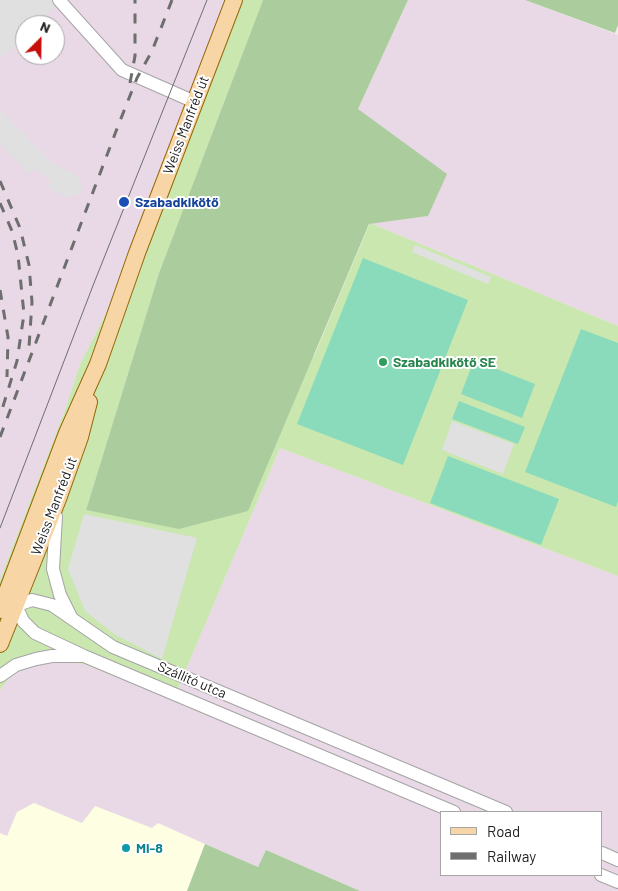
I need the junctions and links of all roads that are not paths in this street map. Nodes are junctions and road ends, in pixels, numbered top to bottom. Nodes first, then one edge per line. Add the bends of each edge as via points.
1 (59, 0) edge
2 (234, 0) edge
3 (195, 102) junction
4 (98, 364) junction
5 (58, 499) junction
6 (7, 607) edge
7 (0, 616) edge
8 (71, 617) junction
9 (0, 644) edge
10 (84, 656) junction
11 (0, 676) edge
12 (188, 679) junction
13 (180, 697) junction
14 (318, 733) junction
15 (310, 752) junction
16 (456, 792) junction
17 (451, 811) edge
18 (504, 811) edge
19 (603, 853) edge
20 (618, 860) edge
21 (603, 876) edge
22 (617, 879) edge

1 - 3 street via 122,70
2 - 3 main road, Weiss Manfréd út
3 - 4 main road, Weiss Manfréd út
4 - 5 main road, Weiss Manfréd út via 80,437
4 - 6 main road, Weiss Manfréd út via 67,433 12,576
5 - 6 main road, Weiss Manfréd út
5 - 8 street, Szállító utca via 53,569 60,595
6 - 7 street
6 - 8 street, Szállító utca via 32,600 52,605
6 - 9 main road, Weiss Manfréd út
6 - 10 street, Szállító utca via 35,633
8 - 12 street, Szállító utca via 113,647
10 - 11 street, Szállító utca via 36,659 16,665
10 - 13 street, Szállító utca
12 - 13 street
12 - 14 street, Szállító utca
13 - 15 street, Szállító utca
14 - 15 street
14 - 16 street, Szállító utca
15 - 17 street, Szállító utca
16 - 17 street, Szállító utca
16 - 18 street, Szállító utca
19 - 20 street
21 - 22 street

